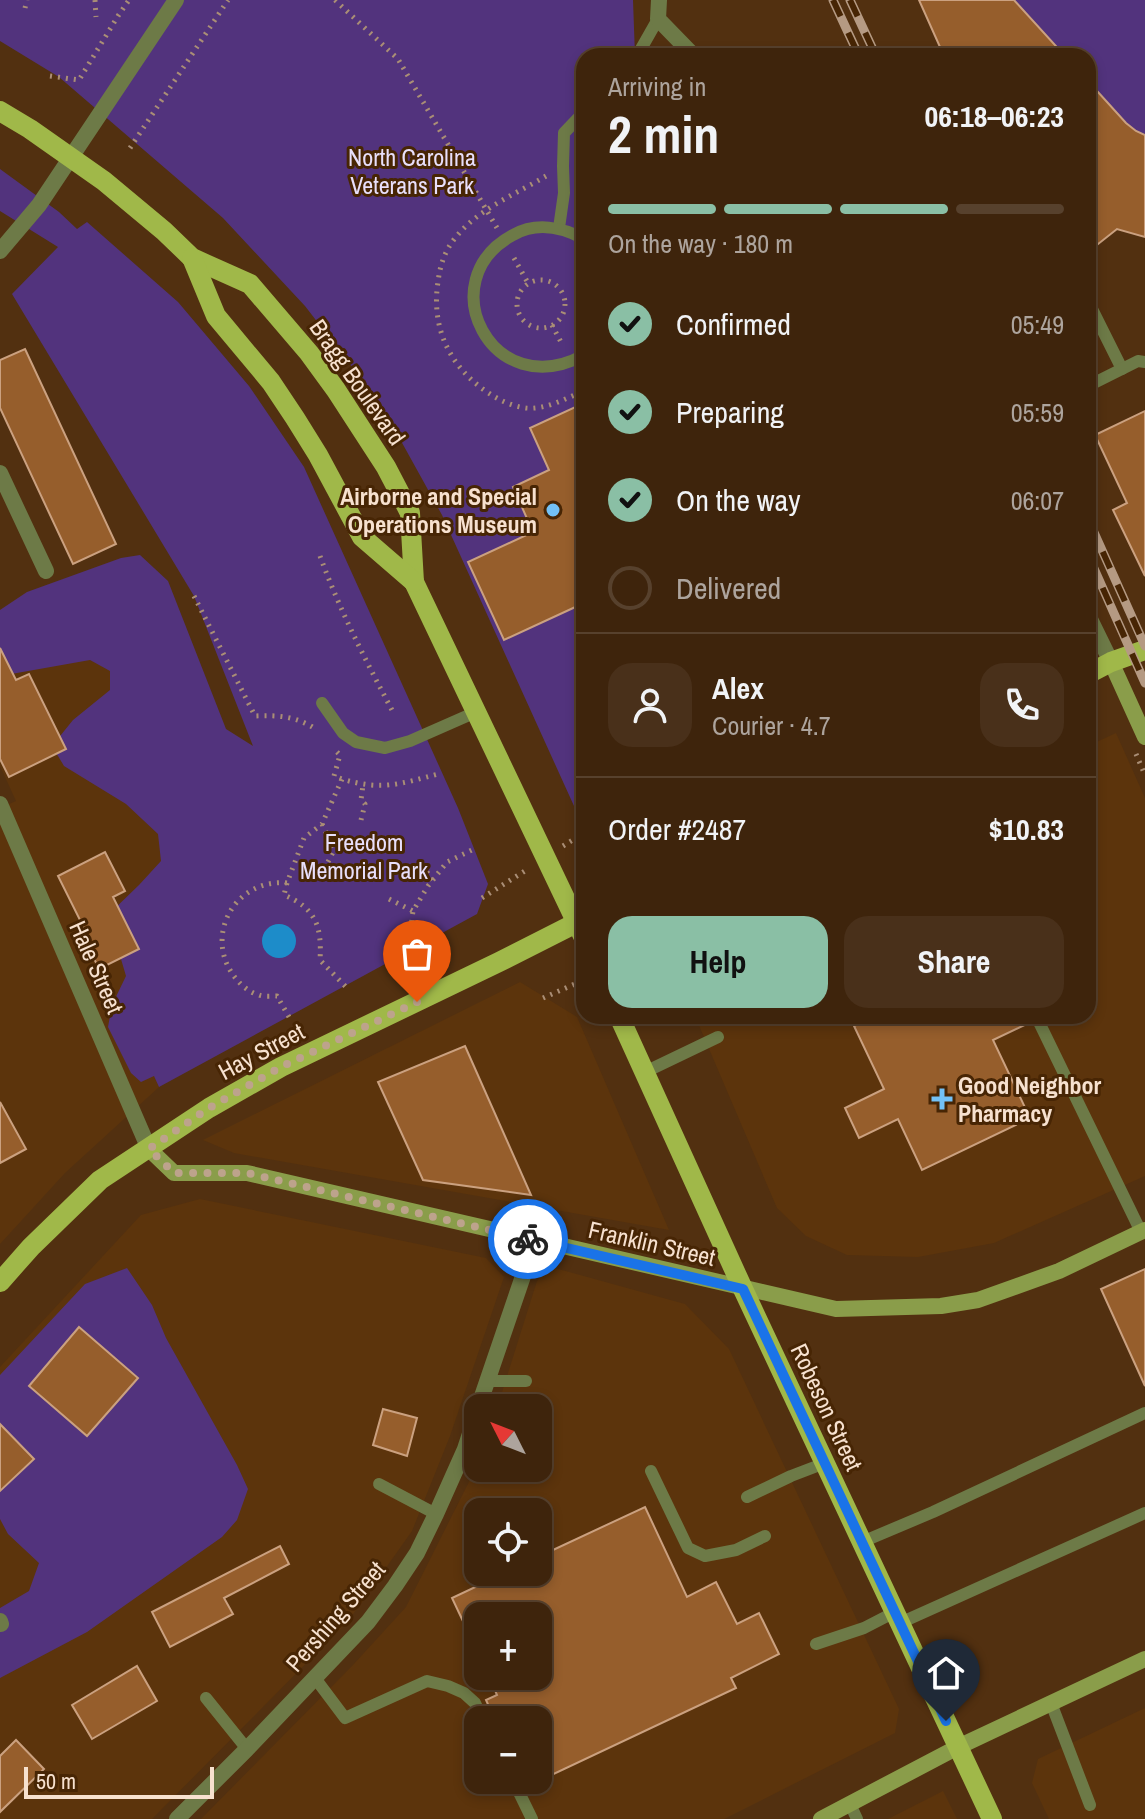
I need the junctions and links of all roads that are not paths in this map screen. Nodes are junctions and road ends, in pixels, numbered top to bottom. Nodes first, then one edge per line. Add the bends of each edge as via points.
1 (176, 0) edge
2 (659, 0) edge
3 (658, 19) junction
4 (642, 48) edge
5 (686, 48) edge
6 (0, 111) edge
7 (576, 120) edge
8 (71, 157) junction
9 (559, 228) junction
10 (576, 234) edge
11 (0, 251) edge
12 (192, 258) junction
13 (1096, 317) edge
14 (576, 359) edge
15 (1145, 362) edge
16 (1122, 369) junction
17 (1096, 382) edge
18 (0, 473) edge
19 (46, 571) dead end
20 (414, 582) junction
21 (1096, 631) edge
22 (1145, 650) edge
23 (1111, 662) junction
24 (1096, 670) edge
25 (322, 703) dead end
26 (476, 712) junction
27 (1145, 737) edge
28 (0, 804) edge
29 (576, 914) edge
30 (576, 929) edge
31 (623, 1024) edge
32 (1040, 1024) edge
33 (718, 1037) dead end
34 (645, 1072) junction
35 (149, 1149) junction
36 (1143, 1231) edge
37 (535, 1241) junction
38 (0, 1282) edge
39 (743, 1289) junction
40 (488, 1381) junction
41 (526, 1381) dead end
42 (483, 1394) edge
43 (1145, 1413) edge
44 (464, 1451) edge
45 (825, 1463) junction
46 (651, 1471) dead end
47 (379, 1484) dead end
48 (747, 1497) dead end
49 (1145, 1513) edge
50 (436, 1514) junction
51 (765, 1536) dead end
52 (862, 1542) junction
53 (897, 1617) junction
54 (816, 1644) dead end
55 (1145, 1659) edge
56 (315, 1678) junction
57 (206, 1698) dead end
58 (1051, 1703) junction
59 (476, 1706) edge
60 (958, 1747) junction
61 (247, 1749) junction
62 (520, 1794) edge
63 (1090, 1805) dead end
64 (854, 1811) edge
65 (177, 1819) edge
66 (532, 1819) edge
67 (821, 1819) edge
68 (992, 1819) edge

1 - 8 street
2 - 3 street
3 - 4 lane
3 - 5 street
6 - 8 main road, Bragg Boulevard
7 - 9 lane via 564,133
8 - 11 street
8 - 12 main road, Bragg Boulevard
9 - 10 lane
9 - 14 lane via 517,232 493,249 474,289 474,303 482,331 501,354 528,366 557,366
12 - 20 main road, Bragg Boulevard via 216,316 295,418 362,537
12 - 20 main road, Bragg Boulevard via 250,284 362,427 410,513
13 - 16 lane
15 - 16 lane
16 - 17 lane
18 - 19 street
20 - 26 main road, Bragg Boulevard
21 - 23 street
22 - 23 main road
23 - 24 main road
23 - 27 street
25 - 26 lane via 343,733 356,742 385,748
26 - 29 main road, Bragg Boulevard
28 - 35 street, Hale Street
30 - 35 main road, Hay Street via 281,1067
31 - 34 main road, Robeson Street
32 - 36 lane
33 - 34 lane
34 - 39 main road, Robeson Street
35 - 37 street, Franklin Street via 174,1173 247,1173
35 - 38 main road, Hay Street via 100,1180
36 - 39 street, Franklin Street via 1045,1276 978,1300 941,1306 836,1309
37 - 39 street, Franklin Street
37 - 40 street, Pershing Street
39 - 45 main road, Robeson Street
40 - 41 lane
40 - 42 street, Pershing Street
43 - 52 lane
44 - 50 street, Pershing Street
45 - 48 lane
45 - 52 main road, Robeson Street
46 - 51 lane via 688,1548 705,1556 736,1550
47 - 50 lane
49 - 53 lane
50 - 56 street, Pershing Street via 395,1586
52 - 53 main road, Robeson Street
53 - 54 lane
53 - 60 main road, Robeson Street
55 - 58 street
56 - 59 lane via 345,1718 427,1681 464,1693
56 - 61 street, Pershing Street
57 - 61 lane
58 - 60 street
58 - 63 lane
60 - 64 street
60 - 68 main road, Robeson Street
61 - 65 street, Pershing Street
62 - 66 lane
64 - 67 street

